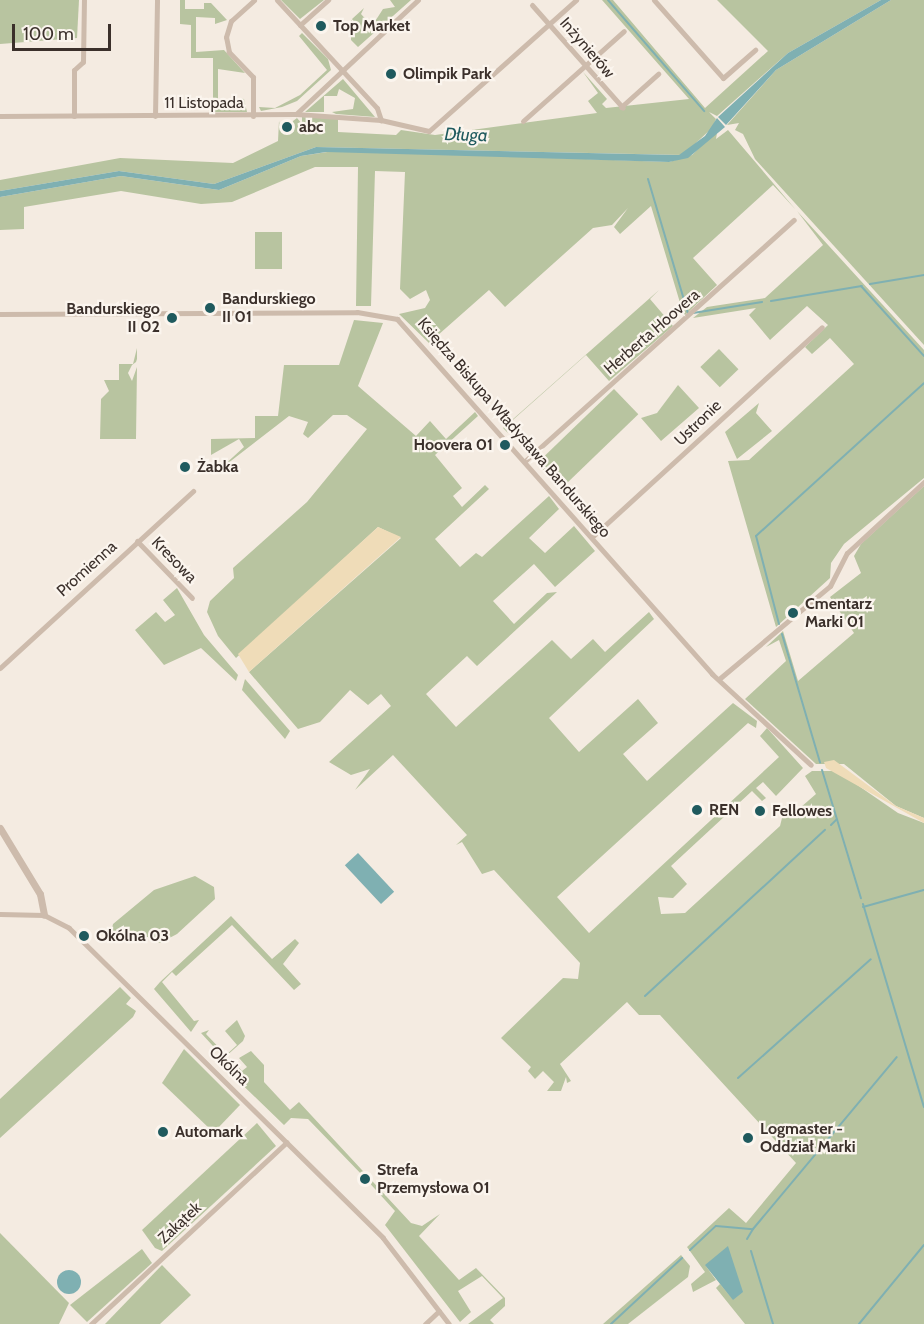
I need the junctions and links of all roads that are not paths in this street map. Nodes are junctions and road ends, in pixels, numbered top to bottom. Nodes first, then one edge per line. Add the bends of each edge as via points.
1 (84, 0) edge
2 (157, 0) edge
3 (254, 0) edge
4 (277, 0) edge
5 (328, 0) edge
6 (418, 0) edge
7 (576, 0) edge
8 (654, 0) edge
9 (532, 5) dead end
10 (300, 25) junction
11 (549, 25) junction
12 (624, 31) dead end
13 (755, 50) dead end
14 (585, 66) junction
15 (341, 69) junction
16 (658, 74) dead end
17 (296, 114) junction
18 (0, 116) edge
19 (74, 116) junction
20 (155, 116) junction
21 (253, 116) junction
22 (381, 120) junction
23 (523, 121) dead end
24 (794, 220) dead end
25 (0, 314) edge
26 (822, 327) dead end
27 (525, 460) junction
28 (924, 482) edge
29 (193, 491) dead end
30 (592, 537) junction
31 (137, 541) junction
32 (192, 598) dead end
33 (0, 668) edge
34 (719, 679) junction
35 (811, 765) dead end
36 (0, 828) edge
37 (0, 914) edge
38 (44, 915) junction
39 (287, 1142) junction
40 (439, 1311) junction
41 (91, 1324) edge
42 (425, 1324) edge
43 (449, 1324) edge

1 - 19 street via 83,62 74,70
2 - 20 street
3 - 21 street via 231,21 226,37 229,52 253,77
4 - 10 street
5 - 10 street
6 - 15 street
7 - 11 street, 11 Listopada
8 - 13 street via 723,78
9 - 11 street, Inżynierów
10 - 15 street
11 - 14 street, Inżynierów
11 - 22 street, 11 Listopada via 434,128 406,127
12 - 14 street
14 - 16 street, Inżynierów via 622,107
14 - 23 street
15 - 17 street
15 - 22 street
17 - 21 street, 11 Listopada
17 - 22 street, 11 Listopada
18 - 19 street, 11 Listopada
19 - 20 street, 11 Listopada
20 - 21 street, 11 Listopada
24 - 27 street, Herberta Hoovera via 690,317
25 - 27 street, Księdza Biskupa Władysława Bandurskiego via 388,315 411,330
26 - 30 street, Ustronie
27 - 30 street, Księdza Biskupa Władysława Bandurskiego
28 - 34 street via 846,554 830,586
29 - 31 street, Promienna
30 - 34 street, Księdza Biskupa Władysława Bandurskiego
31 - 32 street, Kresowa
31 - 33 street, Promienna
34 - 35 street, Księdza Biskupa Władysława Bandurskiego
36 - 38 street via 40,894
37 - 38 street
38 - 39 street, Okólna via 67,926
39 - 40 street, Okólna via 383,1238
39 - 41 street, Zakątek
40 - 42 street
40 - 43 street, Okólna

